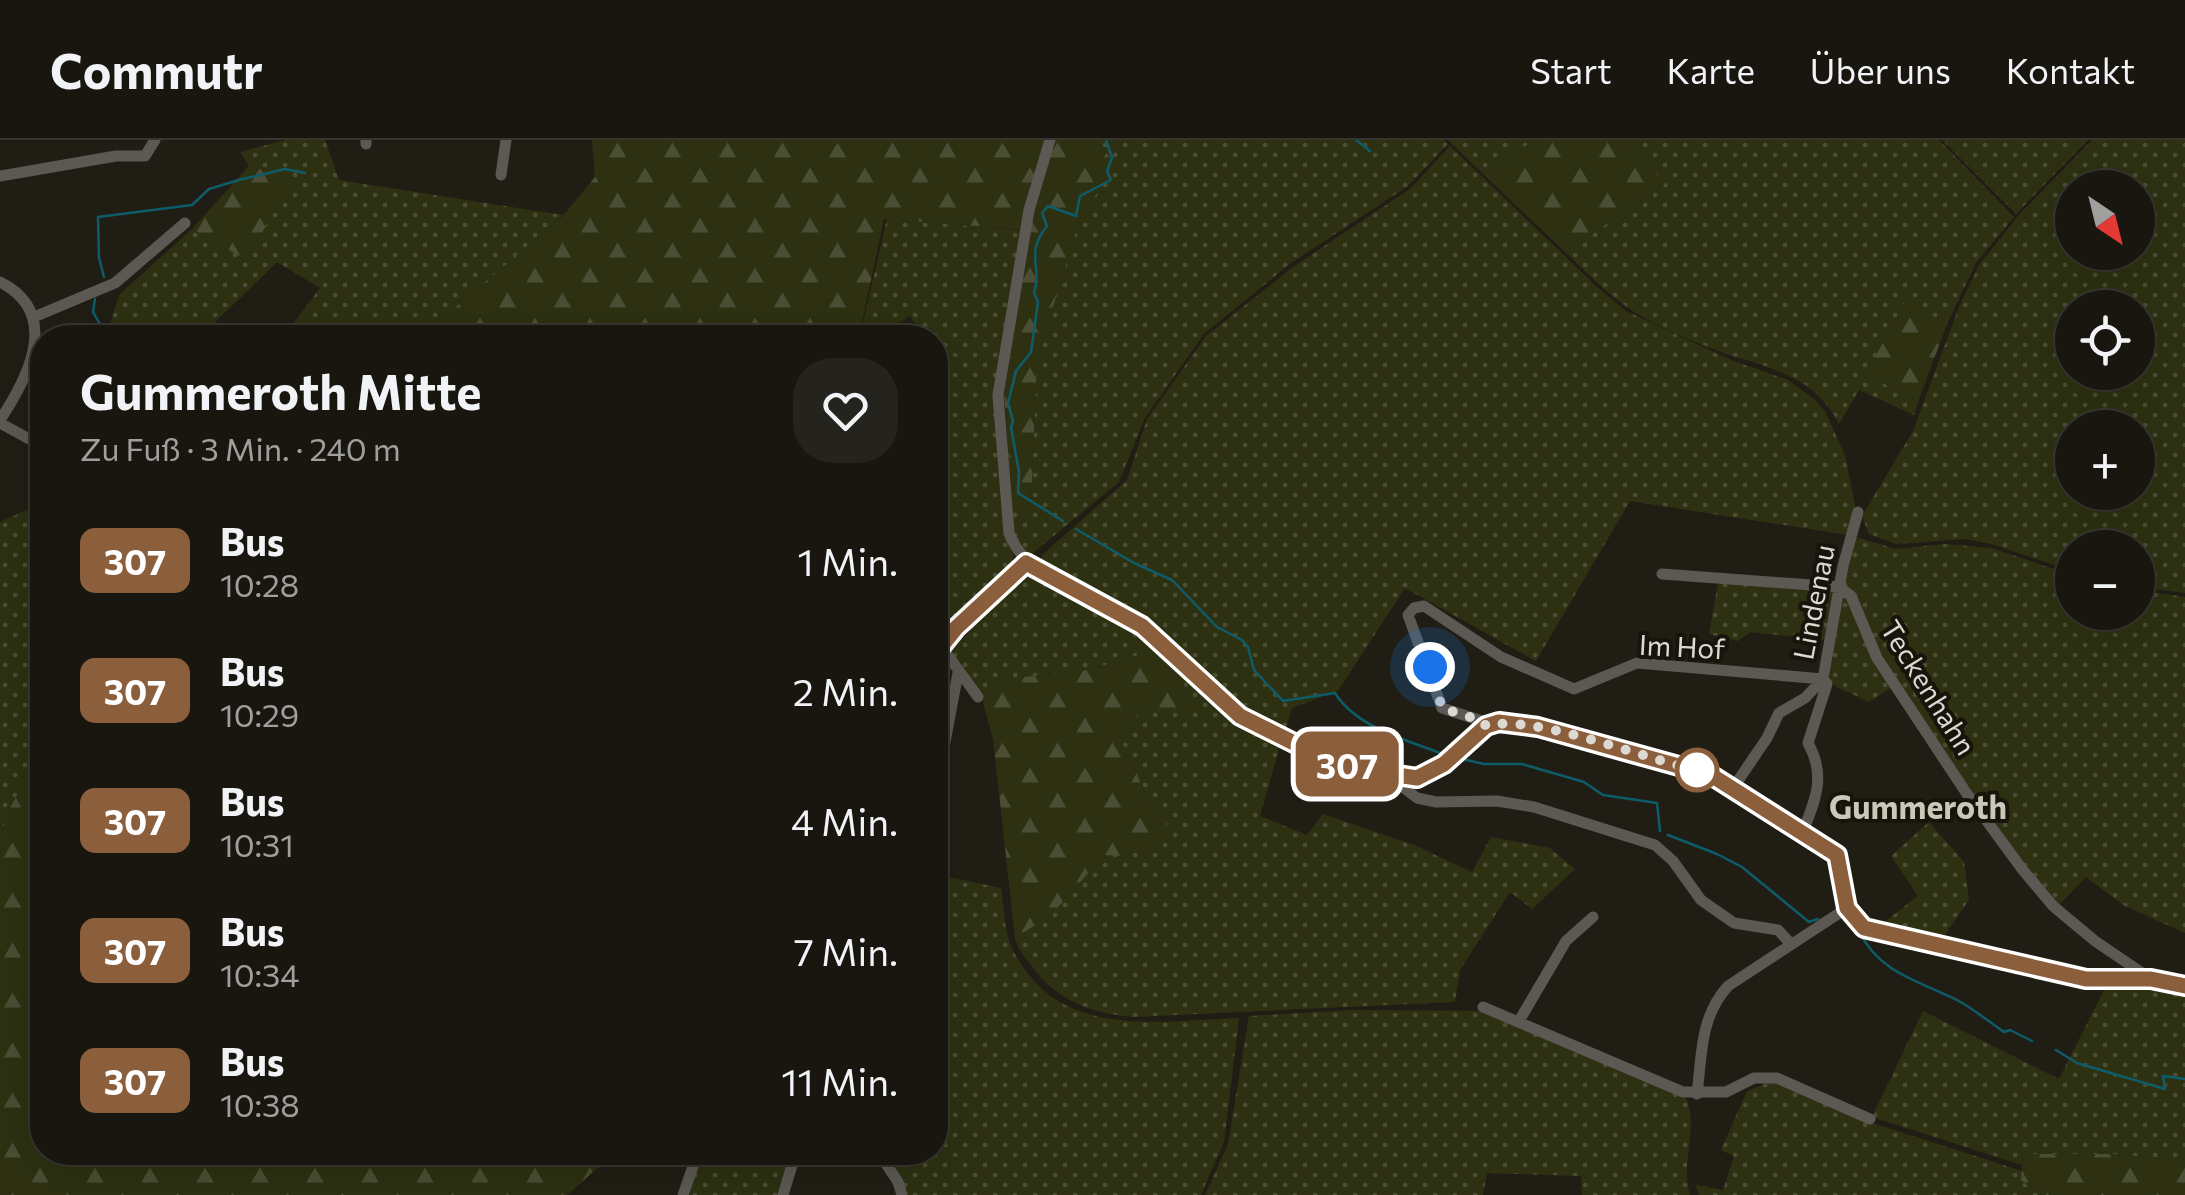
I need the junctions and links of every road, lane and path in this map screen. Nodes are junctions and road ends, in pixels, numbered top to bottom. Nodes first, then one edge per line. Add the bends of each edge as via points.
1 (156, 140) edge
2 (506, 140) edge
3 (1050, 140) edge
4 (501, 175) dead end
5 (0, 176) edge
6 (185, 222) dead end
7 (0, 282) edge
8 (34, 317) junction
9 (34, 325) edge
10 (30, 367) edge
11 (0, 422) edge
12 (30, 439) edge
13 (1858, 512) dead end
14 (1026, 563) junction
15 (1662, 574) dead end
16 (1839, 587) junction
17 (948, 636) edge
18 (948, 660) edge
19 (958, 673) junction
20 (1823, 680) junction
21 (978, 696) dead end
22 (948, 726) edge
23 (1486, 726) junction
24 (1399, 777) junction
25 (1733, 788) junction
26 (1804, 832) junction
27 (1847, 908) junction
28 (1593, 916) dead end
29 (1790, 943) junction
30 (2151, 979) junction
31 (2185, 986) edge
32 (1484, 1007) dead end
33 (1519, 1021) junction
34 (1697, 1094) junction
35 (1870, 1120) dead end
36 (693, 1165) edge
37 (792, 1165) edge
38 (887, 1165) edge
39 (682, 1195) edge
40 (783, 1195) edge
41 (902, 1195) edge

1 - 5 street via 145,156
2 - 4 street
3 - 14 street via 1029,210 998,395 1009,533
6 - 8 street via 116,283
7 - 8 street via 14,289
8 - 9 street
10 - 11 street
11 - 12 street
13 - 16 street, Lindenau
14 - 17 street
14 - 24 street via 1142,626 1254,725 1316,754
15 - 16 street
16 - 20 street, Lindenau
16 - 30 street, Teckenhahn via 1851,596 1877,658 2022,870 2053,906
18 - 19 street
19 - 21 street
19 - 22 street
20 - 23 street, Im Hof via 1637,663 1574,689 1501,656 1424,606 1414,608 1408,615 1442,708
20 - 25 street, Lindenau via 1779,712
20 - 26 street via 1828,684 1808,742 1820,785
23 - 24 street via 1432,772
23 - 25 street via 1538,727 1698,770
24 - 29 street via 1417,798 1534,807 1655,845 1701,900 1734,922 1778,930
25 - 26 street
26 - 27 street via 1837,855
27 - 29 street
27 - 30 street via 1875,932 2086,979
28 - 33 street via 1566,941
29 - 34 street via 1716,999 1708,1013
30 - 31 street
32 - 33 street
33 - 34 street
34 - 35 street via 1726,1092 1764,1076
36 - 39 street
37 - 40 street
38 - 41 street

